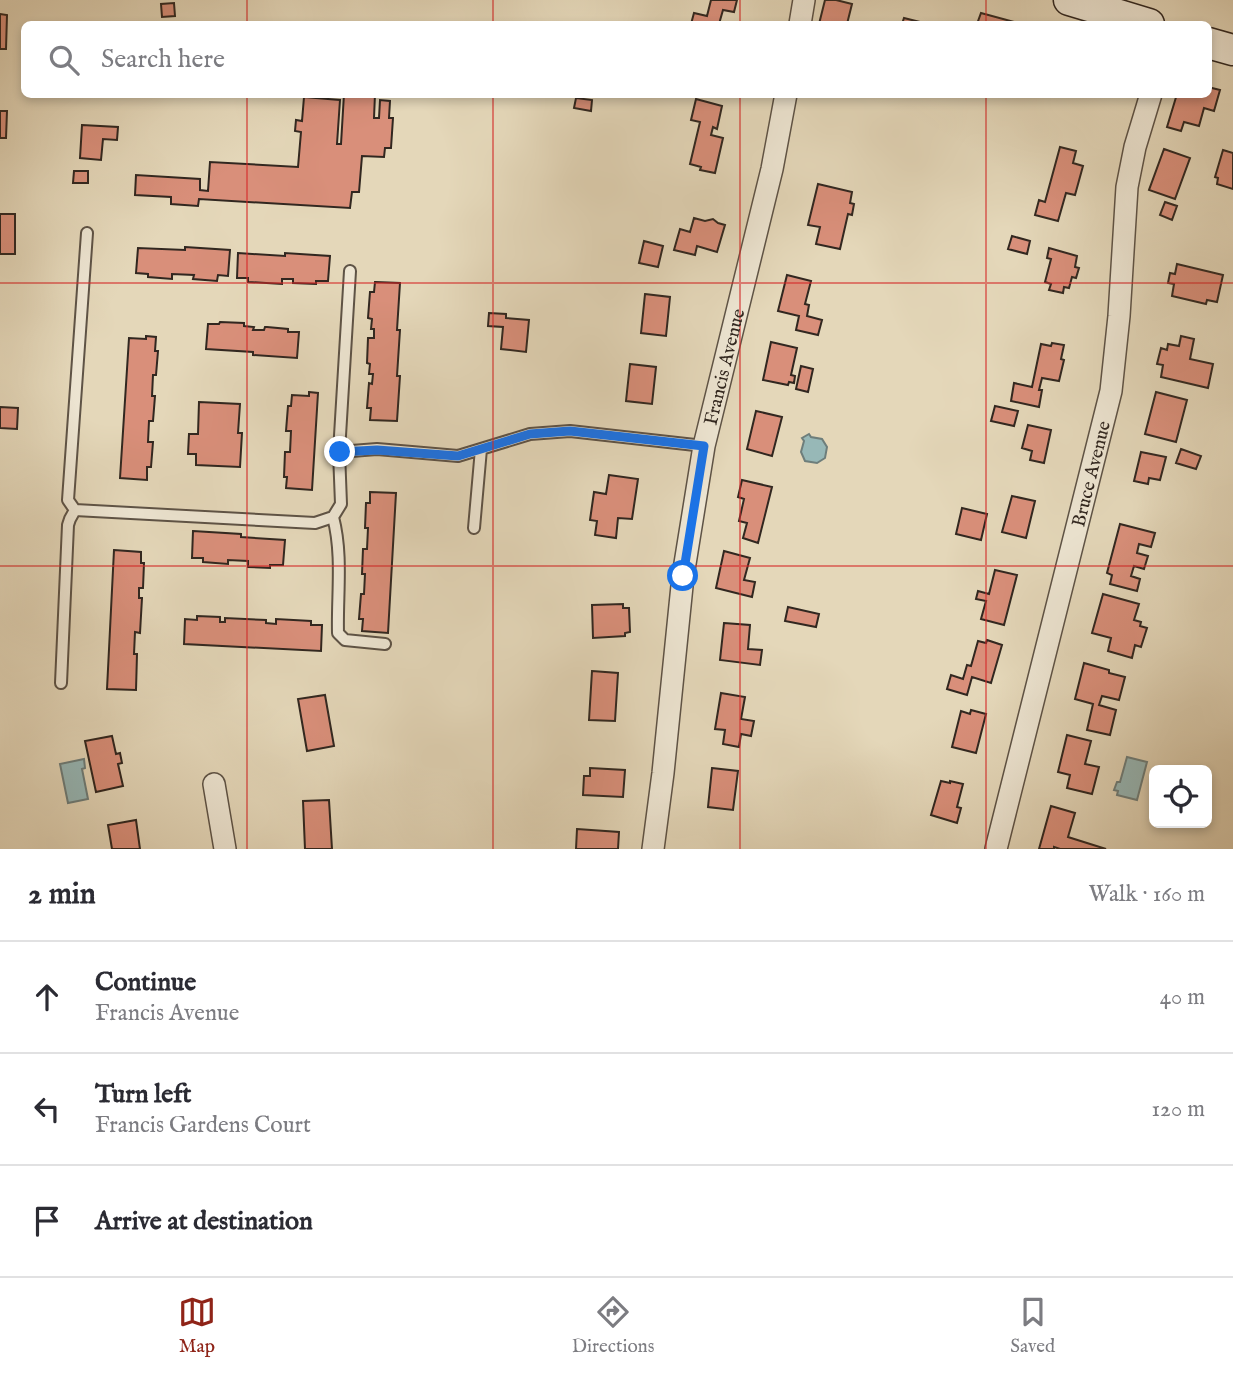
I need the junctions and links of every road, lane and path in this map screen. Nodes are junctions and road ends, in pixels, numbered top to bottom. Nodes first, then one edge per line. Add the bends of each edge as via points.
1 (804, 0) edge
2 (1069, 0) edge
3 (800, 21) edge
4 (1139, 21) edge
5 (1212, 44) edge
6 (1233, 50) edge
7 (785, 98) edge
8 (1150, 98) edge
9 (87, 233) dead end
10 (350, 271) dead end
11 (704, 446) junction
12 (481, 449) junction
13 (340, 452) junction
14 (75, 510) junction
15 (333, 517) junction
16 (474, 528) dead end
17 (385, 644) dead end
18 (61, 683) dead end
19 (214, 784) dead end
20 (225, 849) edge
21 (653, 849) edge
22 (996, 849) edge

1 - 3 street
2 - 4 main road
5 - 6 main road
7 - 11 street, Francis Avenue
8 - 22 street, Bruce Avenue via 1127,187 1111,391
9 - 14 lane via 68,500
10 - 13 lane
11 - 12 lane via 570,431 530,434
11 - 21 street, Francis Avenue via 683,576
12 - 13 lane via 458,456
12 - 16 lane
13 - 15 lane via 341,503
14 - 15 lane via 315,523
14 - 18 lane via 68,525
15 - 17 lane via 338,536 338,633 345,640
19 - 20 street

